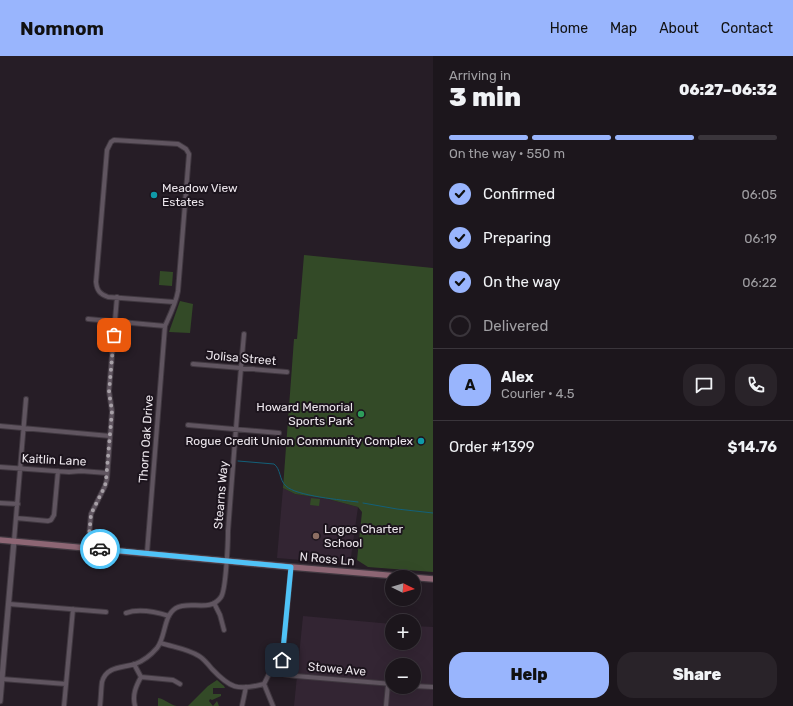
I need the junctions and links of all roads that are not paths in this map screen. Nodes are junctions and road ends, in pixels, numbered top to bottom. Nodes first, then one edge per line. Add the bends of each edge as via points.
1 (117, 297) junction
2 (174, 302) junction
3 (88, 318) dead end
4 (115, 321) junction
5 (165, 326) junction
6 (244, 334) dead end
7 (193, 364) dead end
8 (241, 367) junction
9 (287, 372) dead end
10 (26, 399) dead end
11 (188, 425) dead end
12 (0, 426) edge
13 (24, 428) junction
14 (236, 429) junction
15 (280, 433) dead end
16 (110, 436) junction
17 (0, 466) edge
18 (20, 468) junction
19 (58, 471) junction
20 (107, 473) junction
21 (0, 503) edge
22 (18, 504) junction
23 (16, 518) junction
24 (0, 540) edge
25 (14, 541) junction
26 (88, 548) junction
27 (148, 553) junction
28 (226, 561) junction
29 (291, 567) junction
30 (433, 578) edge
31 (214, 603) junction
32 (9, 604) junction
33 (73, 609) junction
34 (106, 612) dead end
35 (126, 612) dead end
36 (169, 616) junction
37 (224, 630) dead end
38 (161, 643) junction
39 (134, 664) junction
40 (281, 674) junction
41 (141, 677) junction
42 (2, 679) junction
43 (66, 684) junction
44 (180, 684) dead end
45 (264, 684) junction
46 (385, 684) edge
47 (421, 686) edge
48 (433, 687) edge
49 (246, 688) junction
50 (388, 694) edge
51 (0, 701) edge
52 (64, 706) edge
53 (100, 706) edge
54 (135, 706) edge
55 (242, 706) edge
56 (273, 706) edge
57 (386, 706) edge

1 - 2 street
1 - 2 street, Thorn Oak Drive via 108,297 99,292 96,282 107,150 111,142 119,140 178,144 189,154 178,291
1 - 4 street
2 - 5 street, Thorn Oak Drive
3 - 4 street
4 - 5 street
4 - 16 street via 109,392 112,411
5 - 27 street, Thorn Oak Drive
6 - 8 street, Stearns Way
7 - 8 street, Jolisa Street
8 - 9 street, Jolisa Street
8 - 14 street, Stearns Way
10 - 13 street
11 - 14 street
12 - 13 street
13 - 16 street
13 - 18 street
14 - 15 street
14 - 28 street, Stearns Way
16 - 20 street
17 - 18 street, Kaitlin Lane
18 - 19 street, Kaitlin Lane
18 - 22 street
19 - 20 street, Kaitlin Lane
19 - 23 street via 54,515 51,520
20 - 26 street via 105,486 91,514
21 - 22 street
22 - 23 street
23 - 25 street
24 - 25 main road, N Ross Ln
25 - 26 main road, N Ross Ln
25 - 32 street
26 - 27 main road, N Ross Ln
27 - 28 main road, N Ross Ln
28 - 29 main road, N Ross Ln
28 - 31 street, Stearns Way via 222,594
29 - 30 main road, N Ross Ln
29 - 40 street
31 - 36 street via 204,606 181,606
31 - 37 street
32 - 33 street
32 - 42 street
33 - 34 street
33 - 43 street
35 - 36 street via 149,611
36 - 38 street
38 - 39 street via 148,657
38 - 49 street via 202,658 226,683
39 - 41 street
39 - 53 street via 116,668 106,675 102,682
40 - 45 street via 270,672
40 - 46 street, Stowe Ave
41 - 44 street via 172,680
41 - 54 street via 135,691
42 - 43 street
42 - 51 street
43 - 52 street
45 - 49 street
45 - 56 street
47 - 48 street
49 - 55 street
50 - 57 street

